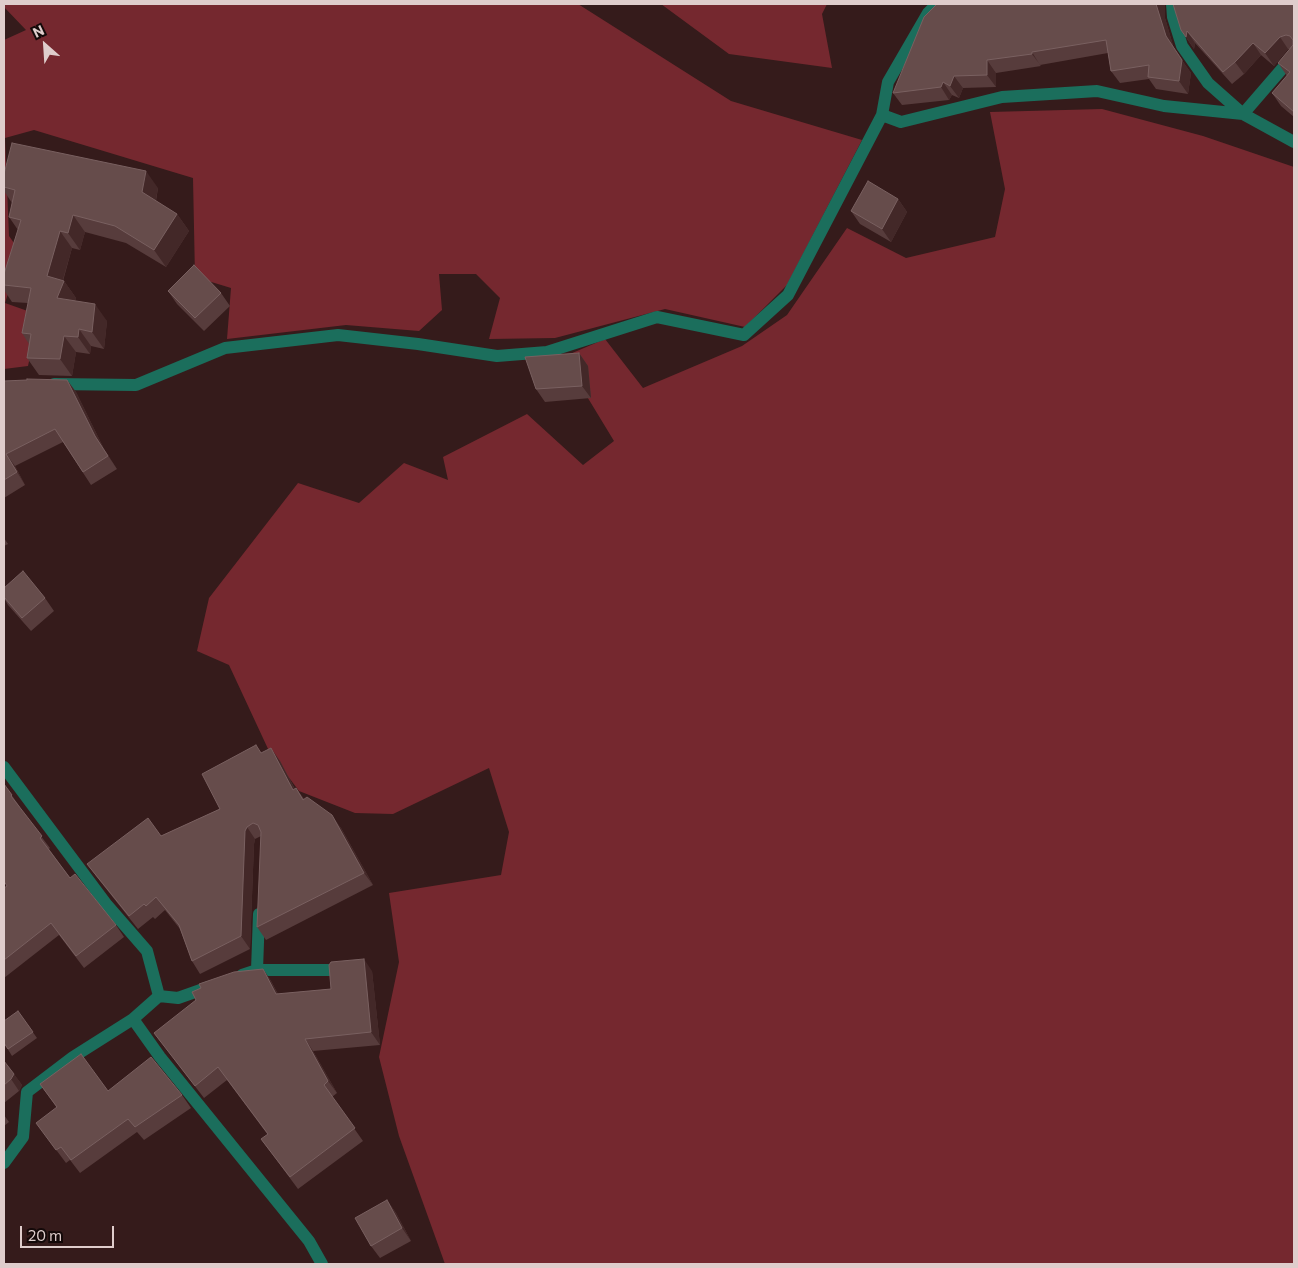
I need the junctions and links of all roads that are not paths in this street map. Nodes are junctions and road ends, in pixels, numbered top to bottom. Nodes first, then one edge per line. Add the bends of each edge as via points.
1 (937, 4) edge
2 (1172, 4) edge
3 (1294, 55) edge
4 (882, 114) junction
5 (1244, 114) junction
6 (1294, 142) edge
7 (41, 384) edge
8 (4, 767) edge
9 (260, 902) edge
10 (257, 970) junction
11 (333, 970) edge
12 (159, 996) junction
13 (133, 1019) junction
14 (4, 1163) edge
15 (322, 1264) edge

1 - 4 street via 928,13 888,82
2 - 5 street via 1182,46 1208,82
3 - 5 street
4 - 5 street via 901,122 1002,97 1097,91 1164,106
4 - 7 street via 788,295 744,336 657,317 547,352 497,356 338,335 225,348 136,385
5 - 6 street
8 - 12 street via 106,905 147,951
9 - 10 street
10 - 11 street
10 - 12 street via 178,998
12 - 13 street
13 - 14 street via 73,1057 27,1092 23,1138
13 - 15 street via 160,1058 309,1241

